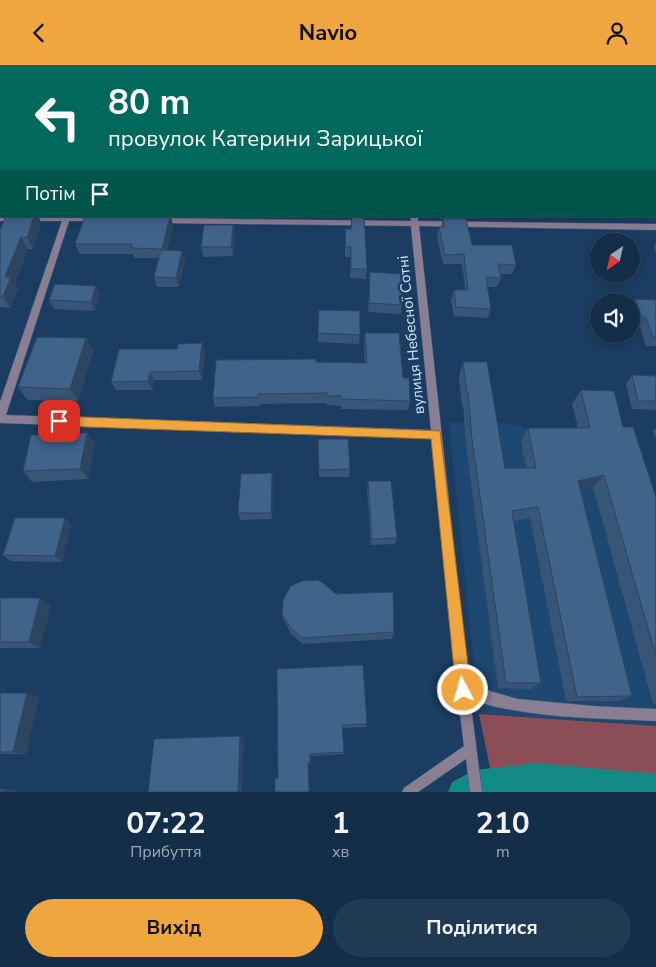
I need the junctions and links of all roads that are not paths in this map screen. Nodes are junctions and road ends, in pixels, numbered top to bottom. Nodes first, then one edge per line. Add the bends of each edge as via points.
1 (67, 217) edge
2 (591, 217) edge
3 (0, 218) edge
4 (106, 219) edge
5 (146, 219) edge
6 (414, 220) edge
7 (593, 227) junction
8 (656, 227) edge
9 (0, 418) edge
10 (436, 434) junction
11 (463, 690) junction
12 (656, 715) edge
13 (471, 748) junction
14 (408, 792) edge
15 (476, 792) edge

1 - 3 street
1 - 4 street
1 - 9 street
2 - 7 street
5 - 6 street
6 - 7 street
6 - 10 street, вулиця Небесної Сотні
7 - 8 street
9 - 10 street
10 - 11 street, вулиця Небесної Сотні
11 - 12 street via 518,705
11 - 13 lane
13 - 14 lane
13 - 15 lane

